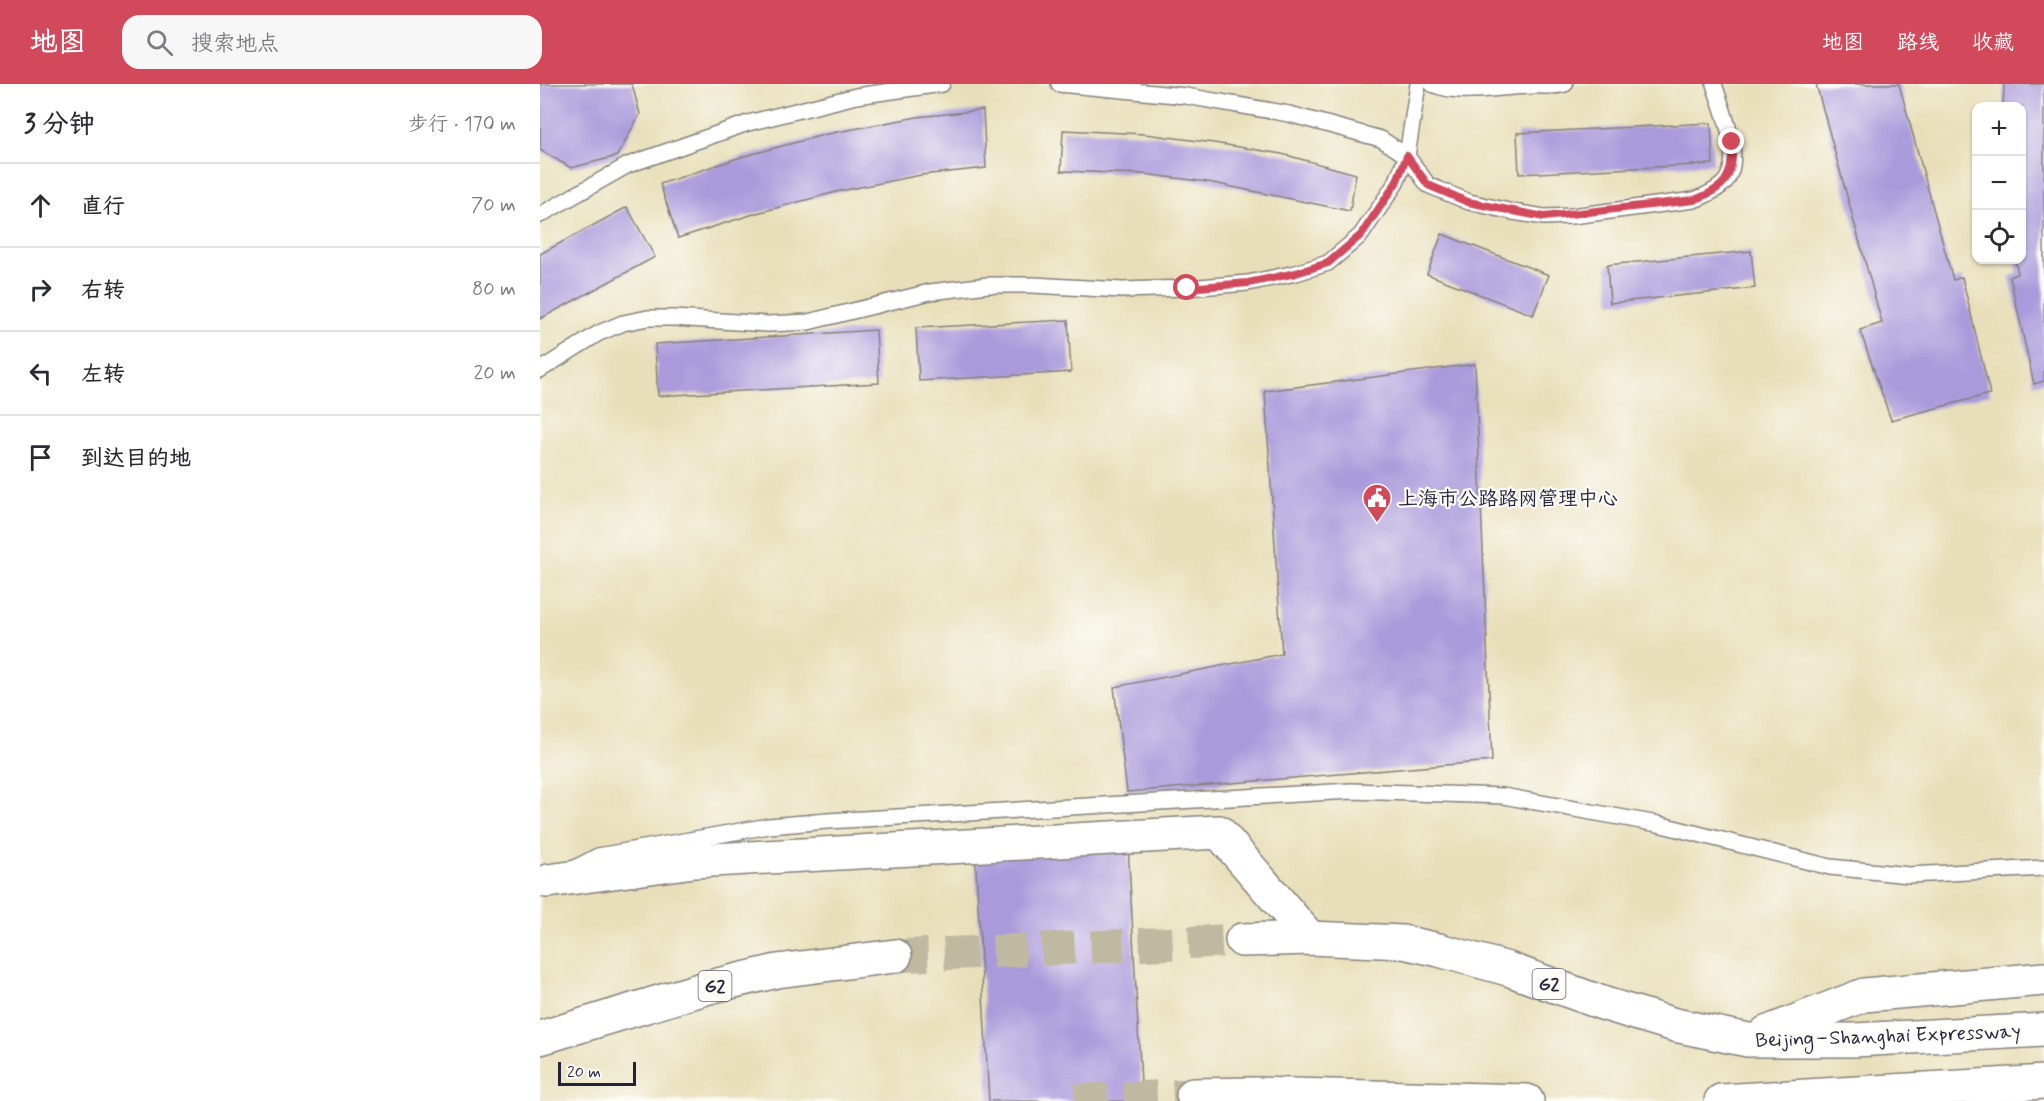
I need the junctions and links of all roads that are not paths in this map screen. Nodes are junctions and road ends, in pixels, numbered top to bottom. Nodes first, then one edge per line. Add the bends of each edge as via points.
1 (942, 84) edge
2 (1059, 84) edge
3 (1418, 84) edge
4 (1432, 84) edge
5 (1565, 84) edge
6 (1714, 84) edge
7 (1407, 156) junction
8 (540, 215) edge
9 (540, 369) edge
10 (2044, 868) edge
11 (544, 881) edge
12 (1310, 938) junction
13 (1242, 940) tunnel mouth
14 (895, 956) tunnel mouth
15 (2044, 979) edge
16 (2044, 1030) edge
17 (540, 1038) edge
18 (1748, 1040) junction
19 (2044, 1082) edge
20 (1193, 1095) dead end
21 (1945, 1095) edge
22 (1527, 1101) edge
23 (1721, 1101) edge

1 - 8 lane via 856,96 748,123 628,165
2 - 7 lane via 1186,96 1288,114 1381,139
3 - 7 lane
4 - 5 lane via 1445,90
6 - 7 lane via 1732,142 1733,162 1725,182 1694,200 1544,217 1468,202 1428,185
7 - 9 lane via 1396,183 1361,235 1328,263 1296,273 1248,283 1187,288 988,285 930,292 808,322 648,318 599,333
10 - 11 lane via 1909,875 1830,867 1658,824 1503,796 1352,792 770,826 598,856
11 - 12 highway via 694,861 1219,832
12 - 13 highway, Beijing–Shanghai Expressway / G2
12 - 18 highway, Beijing–Shanghai Expressway / G2 via 1403,942 1439,950 1676,1025
14 - 17 highway, G2 via 777,971
15 - 18 highway via 1864,995
16 - 18 highway, Beijing–Shanghai Expressway / G2 via 1854,1040
19 - 21 highway
20 - 22 highway
21 - 23 highway

